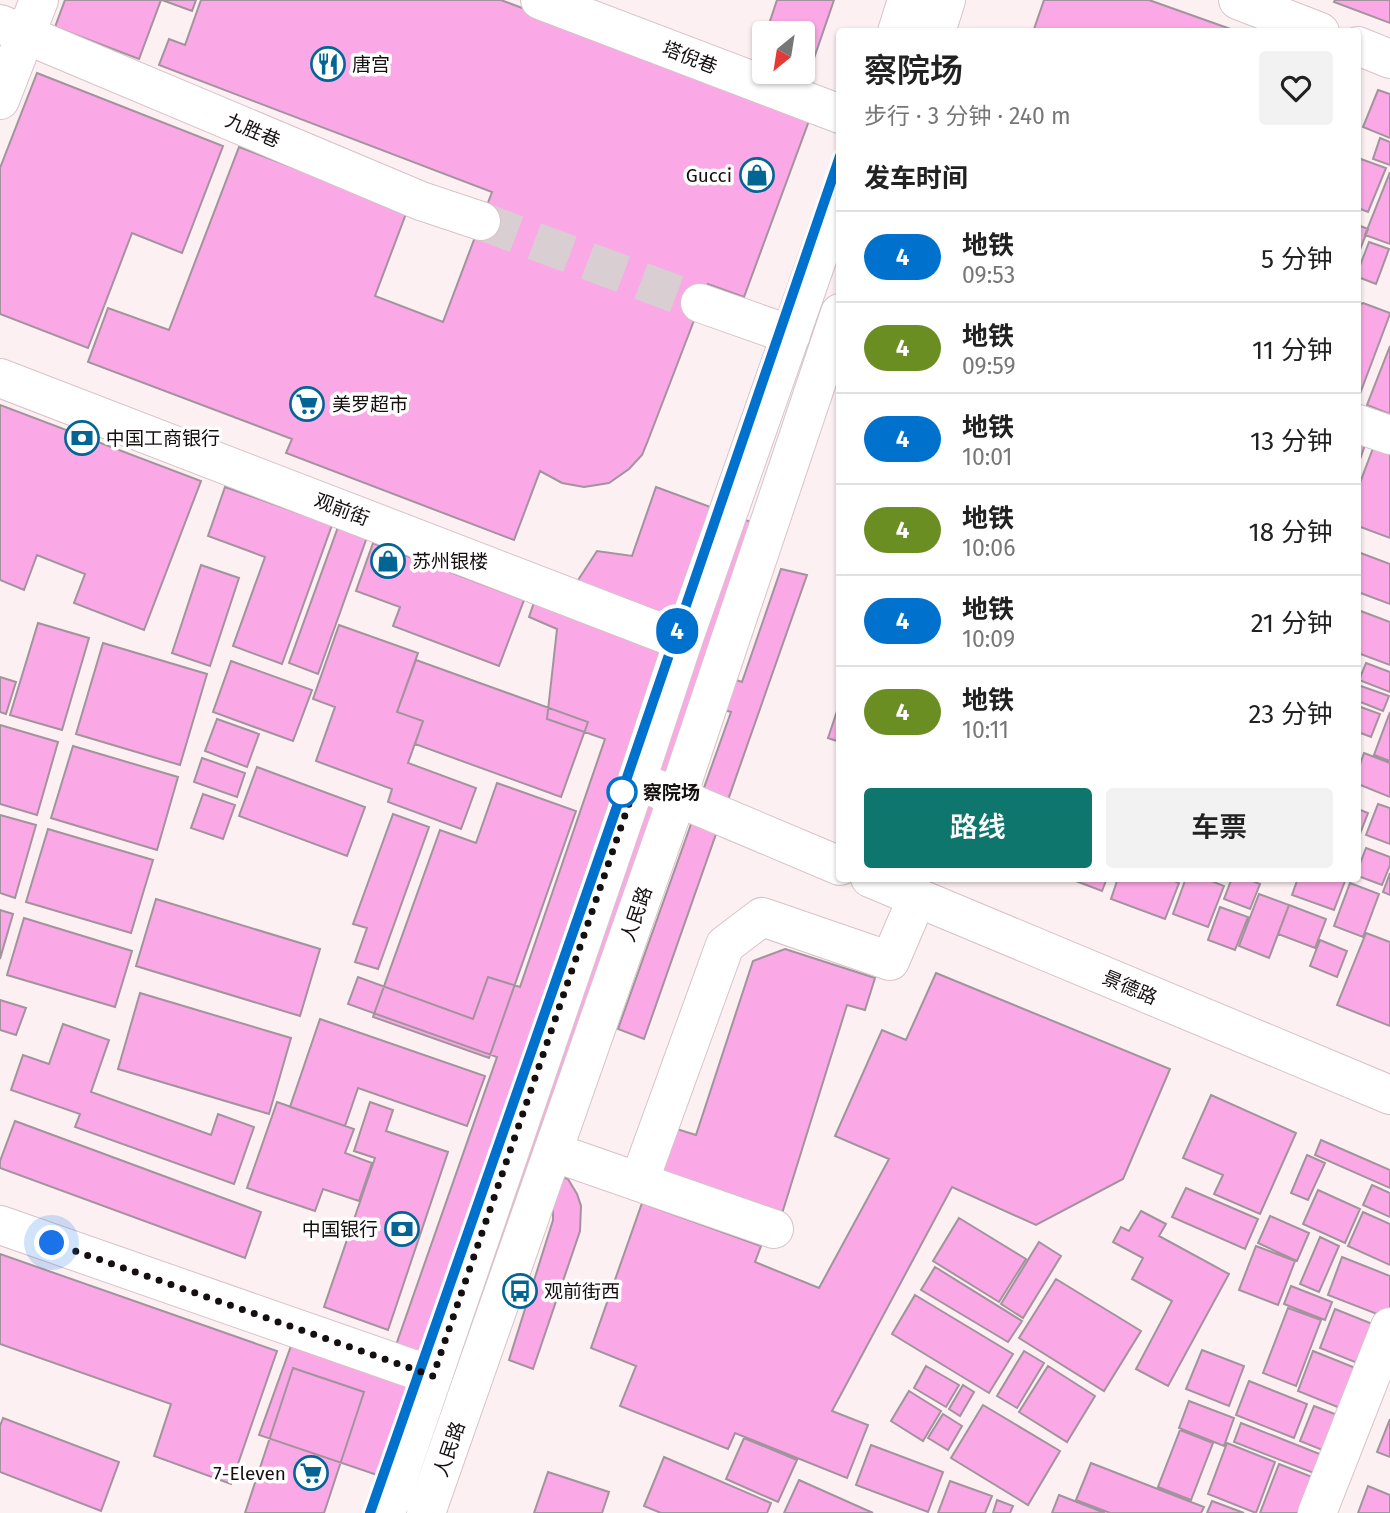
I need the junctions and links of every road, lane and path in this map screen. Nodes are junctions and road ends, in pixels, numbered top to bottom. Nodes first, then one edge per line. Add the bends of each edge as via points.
1 (540, 0) edge
2 (908, 0) edge
3 (946, 0) edge
4 (1238, 0) edge
5 (21, 19) edge
6 (898, 28) edge
7 (937, 28) edge
8 (1310, 28) edge
9 (1361, 47) edge
10 (1390, 59) edge
11 (0, 100) edge
12 (836, 112) edge
13 (836, 206) edge
14 (481, 221) tunnel mouth
15 (700, 303) tunnel mouth
16 (836, 325) edge
17 (791, 335) junction
18 (0, 378) edge
19 (1361, 425) edge
20 (1390, 435) edge
21 (683, 641) junction
22 (637, 780) junction
23 (677, 798) junction
24 (836, 864) edge
25 (879, 882) edge
26 (917, 898) junction
27 (1390, 1095) edge
28 (553, 1152) junction
29 (639, 1182) junction
30 (0, 1224) edge
31 (774, 1229) dead end
32 (1390, 1327) edge
33 (433, 1376) junction
34 (386, 1513) edge
35 (426, 1513) edge
36 (1317, 1513) edge

1 - 12 main road, 塔倪巷
2 - 6 main road
3 - 7 main road
4 - 8 main road
5 - 11 main road
5 - 14 main road, 九胜巷 via 421,201
9 - 10 main road
13 - 17 main road, 人民路
15 - 17 main road
16 - 23 main road, 人民路
17 - 21 main road, 人民路
18 - 21 main road, 观前街
19 - 20 main road
21 - 22 main road, 人民路
22 - 23 main road
22 - 33 main road, 人民路
23 - 24 main road
23 - 28 main road, 人民路
25 - 26 main road, 景德路
26 - 27 main road, 景德路
26 - 29 main road via 890,961 762,916 725,945
28 - 29 main road
28 - 35 main road, 人民路
29 - 31 main road
30 - 33 main road
32 - 36 main road
33 - 34 main road, 人民路

